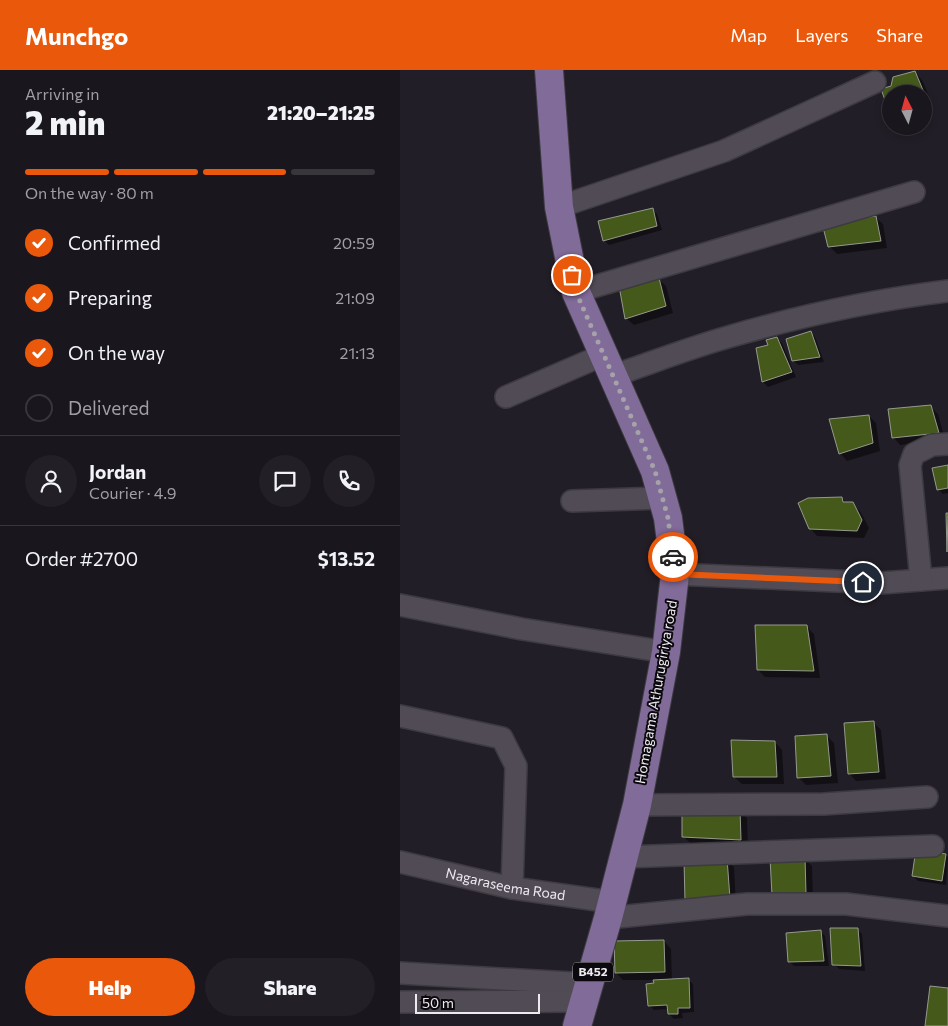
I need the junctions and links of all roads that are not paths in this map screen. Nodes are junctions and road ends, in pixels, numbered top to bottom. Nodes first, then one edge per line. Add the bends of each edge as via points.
1 (549, 70) edge
2 (876, 82) dead end
3 (914, 192) dead end
4 (560, 207) junction
5 (948, 291) edge
6 (576, 292) junction
7 (608, 365) junction
8 (506, 397) dead end
9 (948, 444) edge
10 (662, 498) junction
11 (572, 501) dead end
12 (675, 574) junction
13 (948, 578) edge
14 (921, 580) junction
15 (400, 605) edge
16 (666, 652) junction
17 (400, 716) edge
18 (927, 798) dead end
19 (637, 805) junction
20 (933, 846) dead end
21 (624, 857) junction
22 (400, 862) edge
23 (512, 888) junction
24 (610, 910) junction
25 (948, 916) edge
26 (400, 973) edge
27 (400, 1002) edge
28 (584, 1004) edge

1 - 4 main road, Homagama Athurugiriya road / B452
2 - 4 street via 724,151
3 - 6 street
4 - 6 main road, Homagama Athurugiriya road / B452
5 - 7 street via 898,297
6 - 7 main road, Homagama Athurugiriya road / B452
7 - 8 street
7 - 10 main road, Homagama Athurugiriya road / B452 via 655,471
9 - 14 street via 932,445 914,454 910,465
10 - 11 street
10 - 12 main road, Homagama Athurugiriya road / B452 via 668,518
12 - 14 street via 882,583
12 - 16 main road, Homagama Athurugiriya road / B452
13 - 14 street
15 - 16 street
16 - 19 main road, Homagama Athurugiriya road / B452
17 - 23 street via 502,738 516,766
18 - 19 street via 824,804
19 - 21 main road, Homagama Athurugiriya road / B452
20 - 21 street
21 - 24 main road, Homagama Athurugiriya road / B452
22 - 23 street, Nagaraseema Road
23 - 24 street, Nagaraseema Road
24 - 25 street, Nagaraseema Road via 747,904 846,904
24 - 28 main road, Homagama Athurugiriya road / B452
26 - 28 street
27 - 28 street

